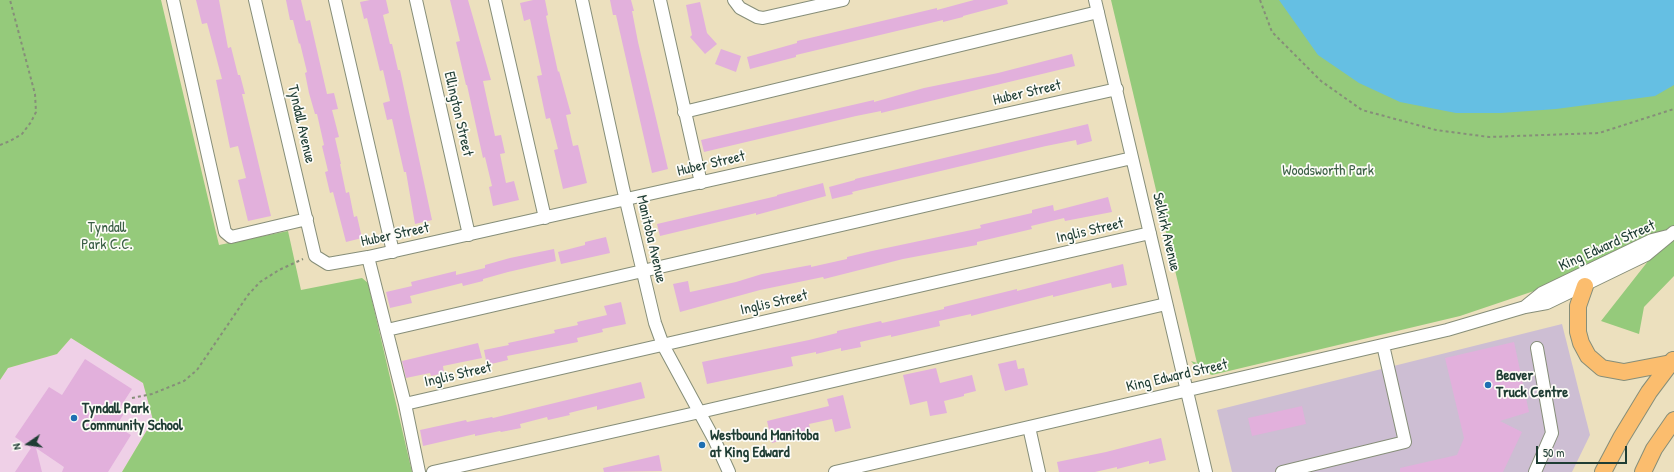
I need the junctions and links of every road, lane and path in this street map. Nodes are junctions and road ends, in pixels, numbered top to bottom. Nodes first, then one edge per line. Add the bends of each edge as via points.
1 (10, 0) edge
2 (173, 0) edge
3 (255, 0) edge
4 (335, 0) edge
5 (416, 0) edge
6 (495, 0) edge
7 (582, 0) edge
8 (660, 0) edge
9 (734, 0) edge
10 (842, 0) edge
11 (1096, 0) edge
12 (1260, 0) edge
13 (1098, 12) junction
14 (1116, 89) junction
15 (1674, 109) edge
16 (684, 112) junction
17 (0, 145) edge
18 (1132, 158) junction
19 (701, 183) junction
20 (625, 200) junction
21 (545, 218) junction
22 (307, 219) junction
23 (1150, 233) junction
24 (1671, 234) edge
25 (469, 235) junction
26 (393, 252) junction
27 (315, 256) junction
28 (368, 257) junction
29 (642, 272) junction
30 (1584, 286) junction
31 (1166, 304) junction
32 (1525, 307) junction
33 (387, 330) junction
34 (663, 345) junction
35 (1383, 345) junction
36 (1537, 348) dead end
37 (1672, 361) edge
38 (1186, 390) junction
39 (132, 398) dead end
40 (405, 404) junction
41 (700, 412) junction
42 (1674, 420) edge
43 (1029, 427) junction
44 (885, 466) edge
45 (419, 472) edge
46 (433, 472) edge
47 (728, 472) edge
48 (835, 472) edge
49 (1039, 472) edge
50 (1206, 472) edge
51 (1282, 472) edge
52 (1535, 472) edge
53 (1603, 472) edge
54 (1643, 472) edge

1 - 17 path via 35,94 36,112 22,134
2 - 22 street via 226,232 231,237
3 - 22 street, Tyndall Avenue
4 - 26 street
5 - 25 street, Ellington Street
6 - 21 street
7 - 20 street, Manitoba Avenue
8 - 16 street
9 - 10 street via 740,8 764,18
11 - 13 street, Selkirk Avenue
12 - 15 path via 1272,32 1321,81 1362,110 1436,130 1490,138 1599,132
13 - 14 street, Selkirk Avenue
13 - 16 street
14 - 18 street, Selkirk Avenue
14 - 19 street, Huber Street
16 - 19 street
18 - 23 street, Selkirk Avenue
18 - 29 street
19 - 20 street, Huber Street
20 - 21 street, Huber Street
20 - 29 street, Manitoba Avenue
21 - 25 street, Huber Street
22 - 27 street, Tyndall Avenue
23 - 31 street, Selkirk Avenue
23 - 34 street, Inglis Street
24 - 30 street, King Edward Street via 1646,256
24 - 32 street, King Edward Street via 1652,240 1542,292
25 - 26 street, Huber Street
26 - 28 street, Huber Street
27 - 28 street, Huber Street via 328,264
27 - 39 path via 279,270 260,282 240,305 197,370 184,381 152,394
28 - 33 street
29 - 33 street
29 - 34 street, Manitoba Avenue
30 - 32 street, King Edward Street via 1547,303
30 - 37 main road via 1578,306 1578,332 1588,356 1602,368 1624,372
31 - 38 street, Selkirk Avenue
31 - 41 street
32 - 35 street, King Edward Street via 1447,330
33 - 40 street
34 - 40 street, Inglis Street
34 - 41 street, Manitoba Avenue
35 - 38 street, King Edward Street
35 - 51 street via 1404,442
36 - 52 street via 1552,433
37 - 53 main road via 1649,392
38 - 43 street, King Edward Street
38 - 50 street, Selkirk Avenue
40 - 45 street
41 - 46 street
41 - 47 street, Manitoba Avenue
42 - 54 main road via 1654,449
43 - 44 street, King Edward Street
43 - 49 street
44 - 48 street, King Edward Street

